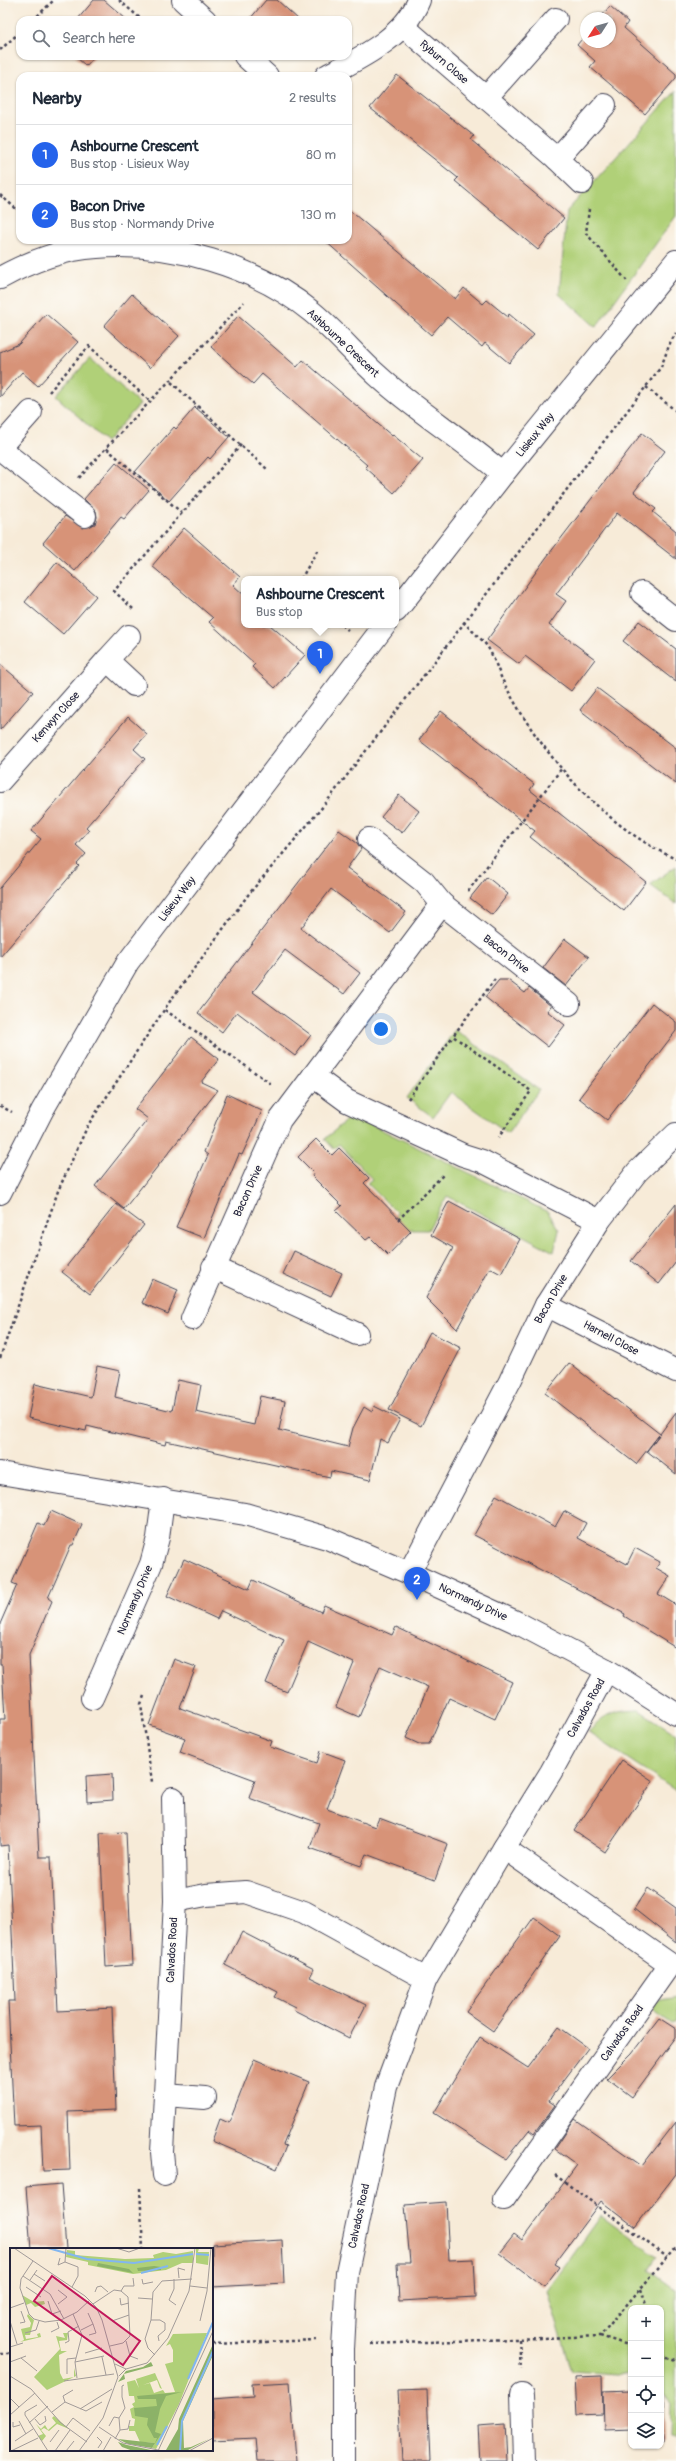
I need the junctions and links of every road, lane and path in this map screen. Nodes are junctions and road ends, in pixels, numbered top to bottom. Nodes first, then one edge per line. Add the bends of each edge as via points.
1 (54, 0) edge
2 (119, 0) edge
3 (420, 0) edge
4 (37, 16) edge
5 (137, 16) edge
6 (556, 19) dead end
7 (403, 26) junction
8 (16, 36) edge
9 (0, 50) edge
10 (249, 60) edge
11 (263, 72) edge
12 (334, 72) edge
13 (486, 98) junction
14 (606, 105) dead end
15 (557, 159) junction
16 (582, 183) joint
17 (0, 195) edge
18 (16, 209) edge
19 (204, 248) edge
20 (676, 261) edge
21 (0, 278) edge
22 (263, 281) junction
23 (644, 300) junction
24 (676, 333) edge
25 (170, 382) junction
26 (646, 387) junction
27 (151, 402) junction
28 (676, 411) edge
29 (31, 412) joint
30 (241, 445) junction
31 (0, 448) edge
32 (106, 448) junction
33 (268, 470) dead end
34 (503, 474) junction
35 (62, 497) junction
36 (182, 513) junction
37 (85, 516) dead end
38 (318, 549) dead end
39 (303, 576) edge
40 (642, 593) dead end
41 (399, 607) edge
42 (676, 620) edge
43 (463, 622) junction
44 (383, 628) edge
45 (129, 636) joint
46 (107, 660) junction
47 (134, 685) dead end
48 (562, 768) junction
49 (2, 775) edge
50 (369, 839) dead end
51 (676, 859) edge
52 (447, 908) junction
53 (511, 958) junction
54 (569, 1004) dead end
55 (164, 1010) junction
56 (453, 1036) junction
57 (313, 1076) junction
58 (295, 1100) junction
59 (392, 1121) junction
60 (676, 1134) edge
61 (472, 1158) junction
62 (0, 1193) edge
63 (398, 1220) dead end
64 (599, 1221) junction
65 (214, 1267) junction
66 (546, 1305) junction
67 (192, 1319) dead end
68 (357, 1334) dead end
69 (0, 1358) edge
70 (676, 1371) edge
71 (0, 1473) edge
72 (163, 1499) junction
73 (409, 1573) junction
74 (607, 1670) junction
75 (144, 1696) dead end
76 (92, 1698) dead end
77 (676, 1714) edge
78 (173, 1798) joint
79 (504, 1848) junction
80 (175, 1901) junction
81 (673, 1966) edge
82 (426, 1979) junction
83 (165, 2095) junction
84 (205, 2098) dead end
85 (534, 2159) junction
86 (164, 2175) dead end
87 (140, 2184) dead end
88 (504, 2199) dead end
89 (676, 2247) edge
90 (144, 2248) edge
91 (667, 2257) junction
92 (640, 2288) junction
93 (646, 2305) edge
94 (600, 2336) junction
95 (344, 2338) junction
96 (213, 2344) edge
97 (628, 2345) edge
98 (664, 2357) edge
99 (676, 2360) edge
100 (522, 2396) dead end
101 (343, 2461) edge
102 (524, 2461) edge

1 - 4 path
2 - 5 path
3 - 7 street
6 - 13 street
7 - 12 street via 370,53
7 - 13 street, Ryburn Close
8 - 9 path
10 - 11 street
13 - 15 street, Ryburn Close
14 - 15 street
15 - 16 street, Ryburn Close
16 - 23 path via 589,208 586,233
17 - 18 path
19 - 21 street, Ashbourne Crescent via 97,247 54,255
19 - 22 street, Ashbourne Crescent
20 - 23 street, Lisieux Way
22 - 25 path
22 - 34 street, Ashbourne Crescent via 312,312 378,375
23 - 34 street, Lisieux Way
24 - 26 path via 661,367
25 - 27 path
25 - 30 path
26 - 28 path
26 - 43 path
27 - 29 path via 89,346
27 - 32 path
29 - 31 street
30 - 33 path
30 - 36 path
31 - 35 street
32 - 35 path
32 - 36 path
34 - 41 street, Lisieux Way
35 - 37 street
36 - 45 path via 114,591 143,618
38 - 39 path
40 - 42 street
43 - 48 path via 487,646 504,683 527,722
43 - 55 path via 325,804 248,896
44 - 62 street, Lisieux Way via 128,962 42,1111
45 - 46 street, Kenwyn Close
46 - 47 street
46 - 49 street, Kenwyn Close
48 - 51 path via 596,804 634,835 656,850
48 - 52 path
50 - 52 street, Bacon Drive via 424,882
52 - 53 street, Bacon Drive
52 - 57 street, Bacon Drive
53 - 54 street, Bacon Drive
53 - 56 path
55 - 58 path
55 - 69 path via 88,1125 58,1191
56 - 59 path
56 - 61 path via 531,1091
57 - 58 street, Bacon Drive
57 - 59 street via 347,1101
58 - 65 street, Bacon Drive via 280,1120
59 - 61 street
60 - 64 street, Bacon Drive via 637,1172
61 - 63 path
61 - 64 street
64 - 66 street, Bacon Drive
65 - 67 street, Bacon Drive
65 - 68 street
66 - 70 street, Harnell Close
66 - 73 street, Bacon Drive via 510,1382
71 - 72 street, Normandy Drive
72 - 73 street, Normandy Drive via 245,1514 327,1538
72 - 76 street, Normandy Drive via 158,1538 150,1564
73 - 74 street, Normandy Drive via 516,1622
74 - 77 street, Normandy Drive
74 - 79 street, Calvados Road via 551,1772
75 - 78 path via 141,1704 152,1788
78 - 80 street, Calvados Road
79 - 81 street, Calvados Road
79 - 82 street, Calvados Road
80 - 82 street, Calvados Road via 206,1895 246,1892 304,1912
80 - 83 street, Calvados Road
81 - 85 street, Calvados Road
82 - 95 street, Calvados Road via 386,2087 347,2272
83 - 84 street
83 - 86 street, Calvados Road via 162,2152
85 - 88 street, Calvados Road
85 - 91 path
87 - 90 path
89 - 91 path
91 - 92 path
92 - 93 path
92 - 94 path
94 - 95 path via 376,2346
94 - 97 path
95 - 96 path
95 - 101 street, Calvados Road
98 - 99 path
100 - 102 street

